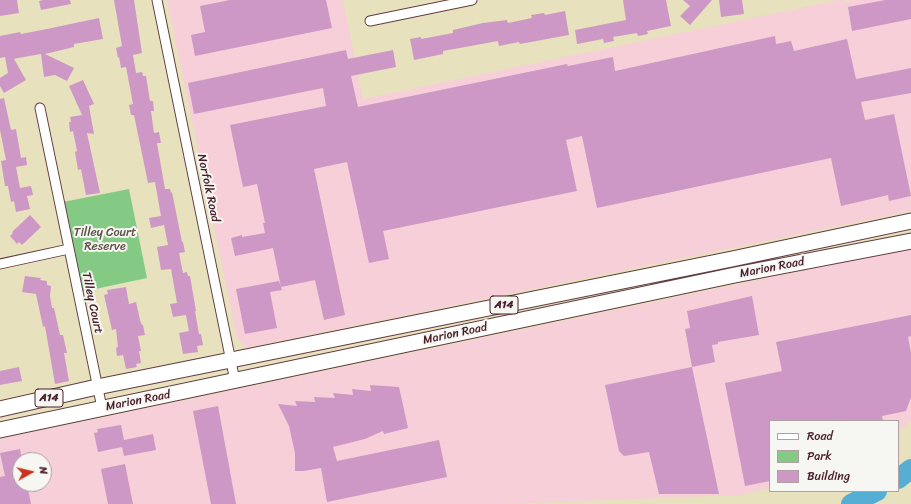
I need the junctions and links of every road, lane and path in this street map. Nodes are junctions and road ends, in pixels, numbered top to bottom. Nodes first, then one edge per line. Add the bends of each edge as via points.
1 (156, 0) edge
2 (472, 0) edge
3 (370, 21) dead end
4 (40, 108) dead end
5 (911, 221) edge
6 (911, 241) edge
7 (69, 249) junction
8 (0, 264) edge
9 (231, 360) junction
10 (235, 381) junction
11 (97, 387) junction
12 (102, 408) junction
13 (0, 410) edge
14 (0, 430) edge

1 - 9 street, Norfolk Road
2 - 3 street
4 - 7 street, Tilley Court
5 - 9 main road, Marion Road / A14
6 - 10 main road, Marion Road / A14 via 735,275
7 - 8 street
7 - 11 street, Tilley Court
9 - 10 street, Norfolk Road
9 - 11 main road, Marion Road / A14
10 - 12 main road, Marion Road / A14
11 - 12 street, Tilley Court
11 - 13 main road, Marion Road / A14
12 - 14 main road, Marion Road / A14

